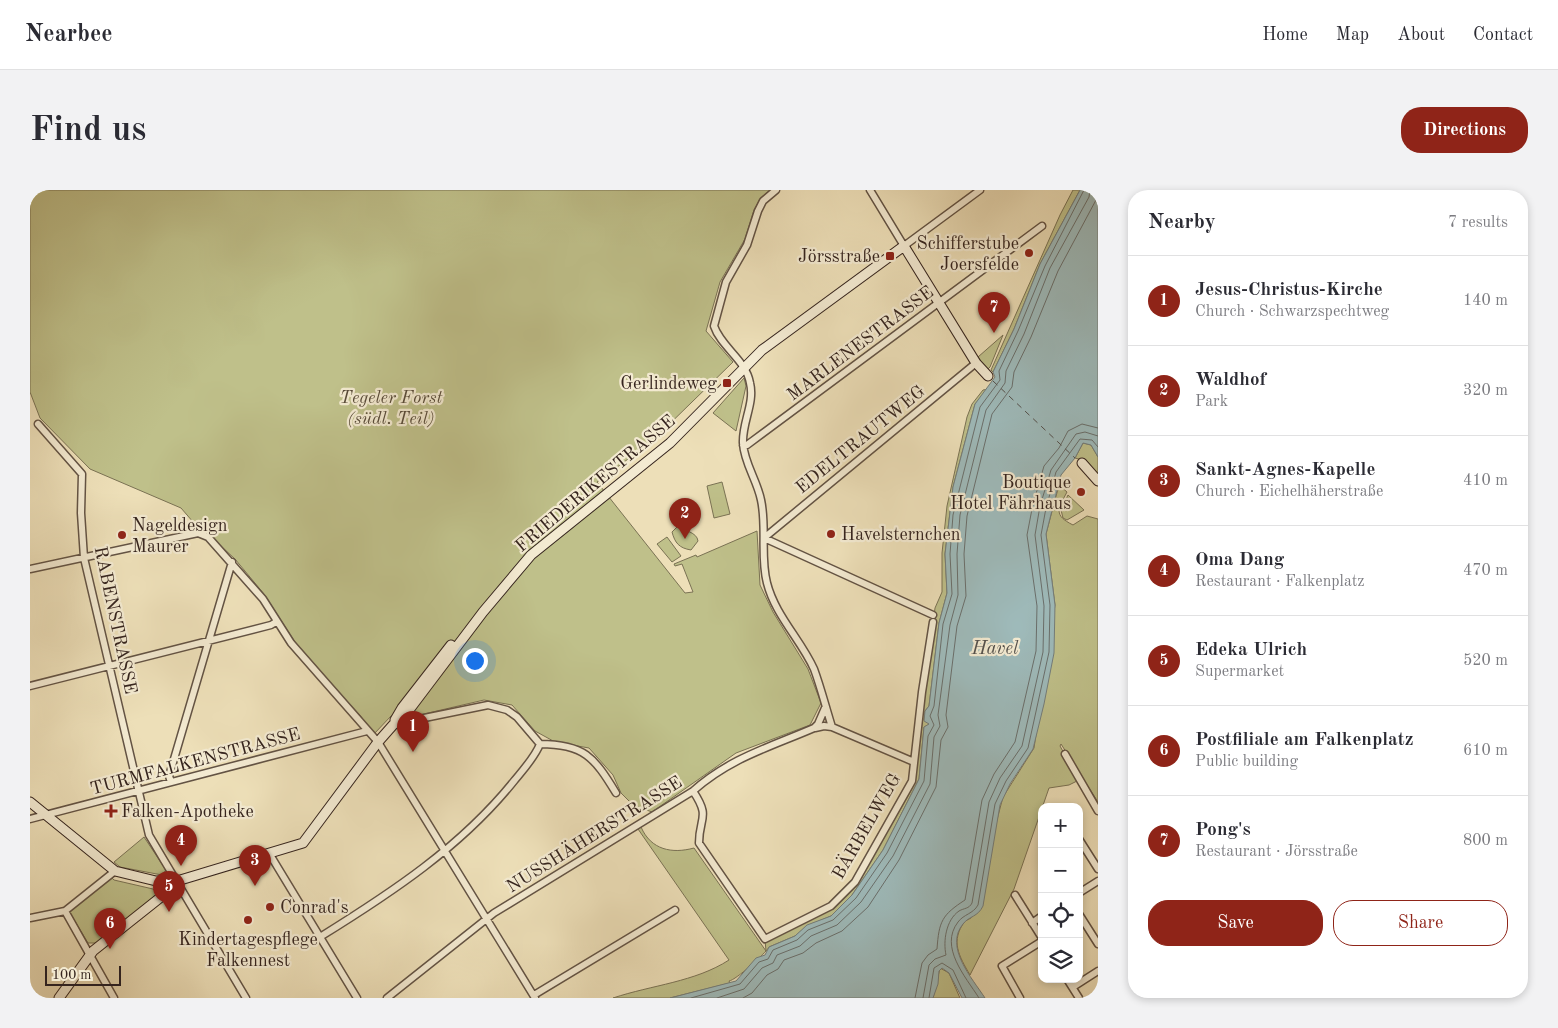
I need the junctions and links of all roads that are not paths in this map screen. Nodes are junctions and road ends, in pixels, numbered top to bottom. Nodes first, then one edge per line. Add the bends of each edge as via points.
1 (776, 190) edge
2 (870, 190) edge
3 (980, 190) edge
4 (1042, 226) dead end
5 (904, 246) junction
6 (939, 303) junction
7 (976, 362) junction
8 (743, 367) junction
9 (988, 376) dead end
10 (38, 424) dead end
11 (743, 445) junction
12 (1082, 463) dead end
13 (1098, 481) edge
14 (764, 538) junction
15 (84, 558) junction
16 (232, 562) junction
17 (30, 569) edge
18 (276, 622) junction
19 (210, 640) junction
20 (110, 666) junction
21 (30, 686) edge
22 (825, 709) junction
23 (393, 725) junction
24 (832, 727) junction
25 (814, 728) junction
26 (367, 731) junction
27 (378, 742) junction
28 (540, 744) junction
29 (1065, 754) dead end
30 (914, 762) junction
31 (171, 782) junction
32 (693, 790) junction
33 (139, 791) junction
34 (616, 793) dead end
35 (30, 802) edge
36 (1098, 811) edge
37 (45, 815) junction
38 (30, 819) edge
39 (1083, 845) edge
40 (445, 850) junction
41 (269, 853) junction
42 (1098, 869) edge
43 (115, 871) junction
44 (1098, 881) edge
45 (174, 882) junction
46 (1083, 890) edge
47 (1014, 895) dead end
48 (675, 910) dead end
49 (65, 911) junction
50 (30, 918) edge
51 (488, 919) junction
52 (1038, 919) edge
53 (1083, 920) edge
54 (1032, 923) junction
55 (320, 937) junction
56 (1041, 938) edge
57 (1038, 943) edge
58 (1098, 944) edge
59 (90, 954) junction
60 (1098, 971) edge
61 (1070, 983) edge
62 (1072, 987) junction
63 (535, 997) edge
64 (59, 998) edge
65 (114, 998) edge
66 (246, 998) edge
67 (357, 998) edge
68 (387, 998) edge
69 (1020, 998) edge
70 (1079, 998) edge

1 - 8 street via 764,201 747,245 726,282 714,326
2 - 5 street
3 - 5 street, FRIEDERIKESTRASSE
4 - 6 street, MARLENESTRASSE
5 - 6 street
5 - 8 street, FRIEDERIKESTRASSE
6 - 7 street
6 - 11 street, MARLENESTRASSE
7 - 9 street
7 - 14 street, EDELTRAUTWEG
8 - 11 street via 751,393
8 - 23 street, FRIEDERIKESTRASSE via 706,406 528,550 402,708
10 - 15 street, RABENSTRASSE via 82,474
11 - 14 street via 761,499
12 - 13 street
14 - 22 street via 766,577 771,596 814,669
14 - 30 street, BÄRBELWEG via 933,618
15 - 16 street via 201,533
15 - 17 street
15 - 20 street, RABENSTRASSE
16 - 18 street via 263,599
16 - 19 street
18 - 19 street
18 - 26 street via 302,656 357,715
19 - 20 street
19 - 31 street via 170,776
20 - 21 street
20 - 33 street, RABENSTRASSE
22 - 24 street
22 - 25 street
23 - 27 street, FRIEDERIKESTRASSE
23 - 28 street via 488,705 507,710
24 - 25 street, NUSSHÄHERSTRASSE
24 - 30 street
25 - 32 street, NUSSHÄHERSTRASSE via 737,759 707,777
26 - 27 street
26 - 31 street, TURMFALKENSTRASSE
27 - 40 street
27 - 41 street, FRIEDERIKESTRASSE via 307,840
28 - 34 street via 571,748 590,757
28 - 40 street via 497,802
29 - 36 street
30 - 32 street, BÄRBELWEG via 912,781 855,882 831,906 765,939 698,843 704,811
31 - 33 street, TURMFALKENSTRASSE
32 - 51 street, NUSSHÄHERSTRASSE
33 - 37 street, TURMFALKENSTRASSE
33 - 45 street, RABENSTRASSE via 149,835
35 - 37 street
37 - 38 street, TURMFALKENSTRASSE
37 - 43 street
39 - 42 street
40 - 51 street
40 - 55 street via 391,892
41 - 45 street, FRIEDERIKESTRASSE
41 - 55 street
43 - 45 street via 146,880
43 - 49 street
44 - 46 street
45 - 59 street via 166,893
45 - 66 street, RABENSTRASSE
47 - 54 street
48 - 63 street
49 - 50 street
49 - 59 street
51 - 63 street
51 - 68 street, NUSSHÄHERSTRASSE
52 - 54 street
53 - 58 street
54 - 56 street
55 - 67 street
57 - 69 street via 1002,966
59 - 64 street
59 - 65 street
60 - 62 street
61 - 62 street
62 - 70 street

